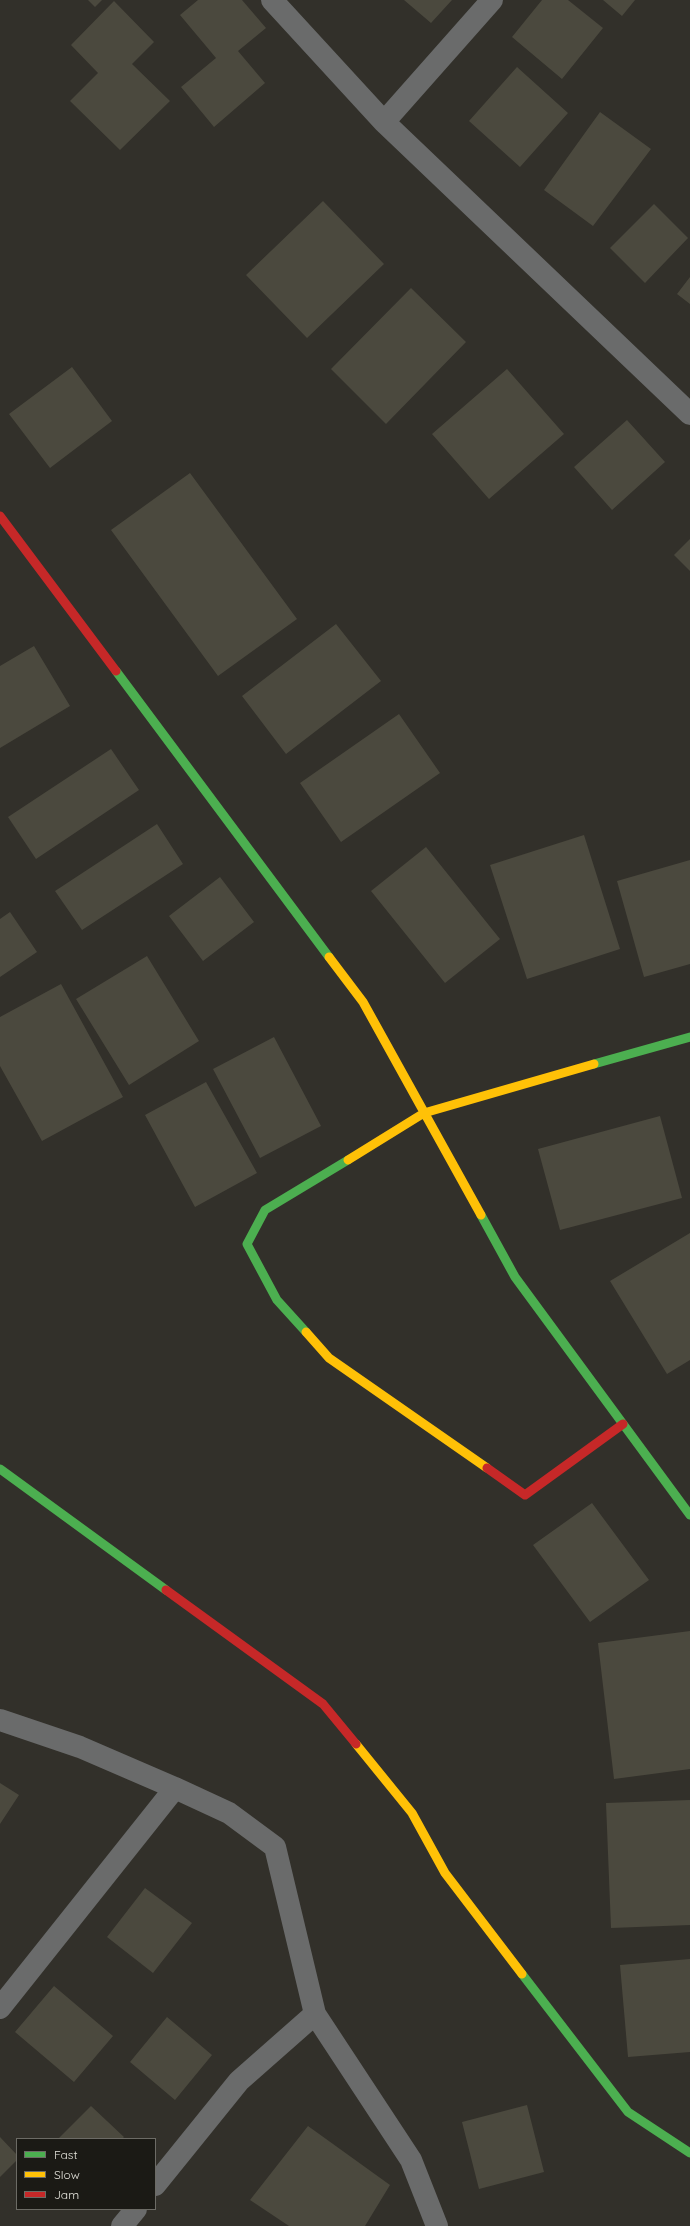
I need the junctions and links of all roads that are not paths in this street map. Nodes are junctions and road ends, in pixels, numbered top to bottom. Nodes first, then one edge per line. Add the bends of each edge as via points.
1 (272, 0) edge
2 (492, 0) edge
3 (384, 122) junction
4 (690, 414) edge
5 (0, 516) edge
6 (690, 1037) edge
7 (424, 1113) junction
8 (623, 1424) junction
9 (0, 1469) edge
10 (690, 1515) edge
11 (0, 1720) edge
12 (175, 1788) junction
13 (0, 2008) edge
14 (315, 2014) junction
15 (690, 2153) edge
16 (156, 2184) edge
17 (135, 2210) edge
18 (122, 2226) edge
19 (438, 2226) edge

1 - 3 street
2 - 3 street
3 - 4 street
5 - 7 street via 363,1002
6 - 7 street
7 - 8 street via 515,1276
7 - 8 street via 265,1210 247,1244 277,1300 329,1358 524,1495
8 - 10 street
9 - 15 street via 324,1704 412,1813 445,1873 628,2112
11 - 12 street via 80,1746
12 - 13 street
12 - 14 street via 229,1813 275,1848
14 - 16 street via 239,2081
14 - 19 street via 411,2160
17 - 18 street

